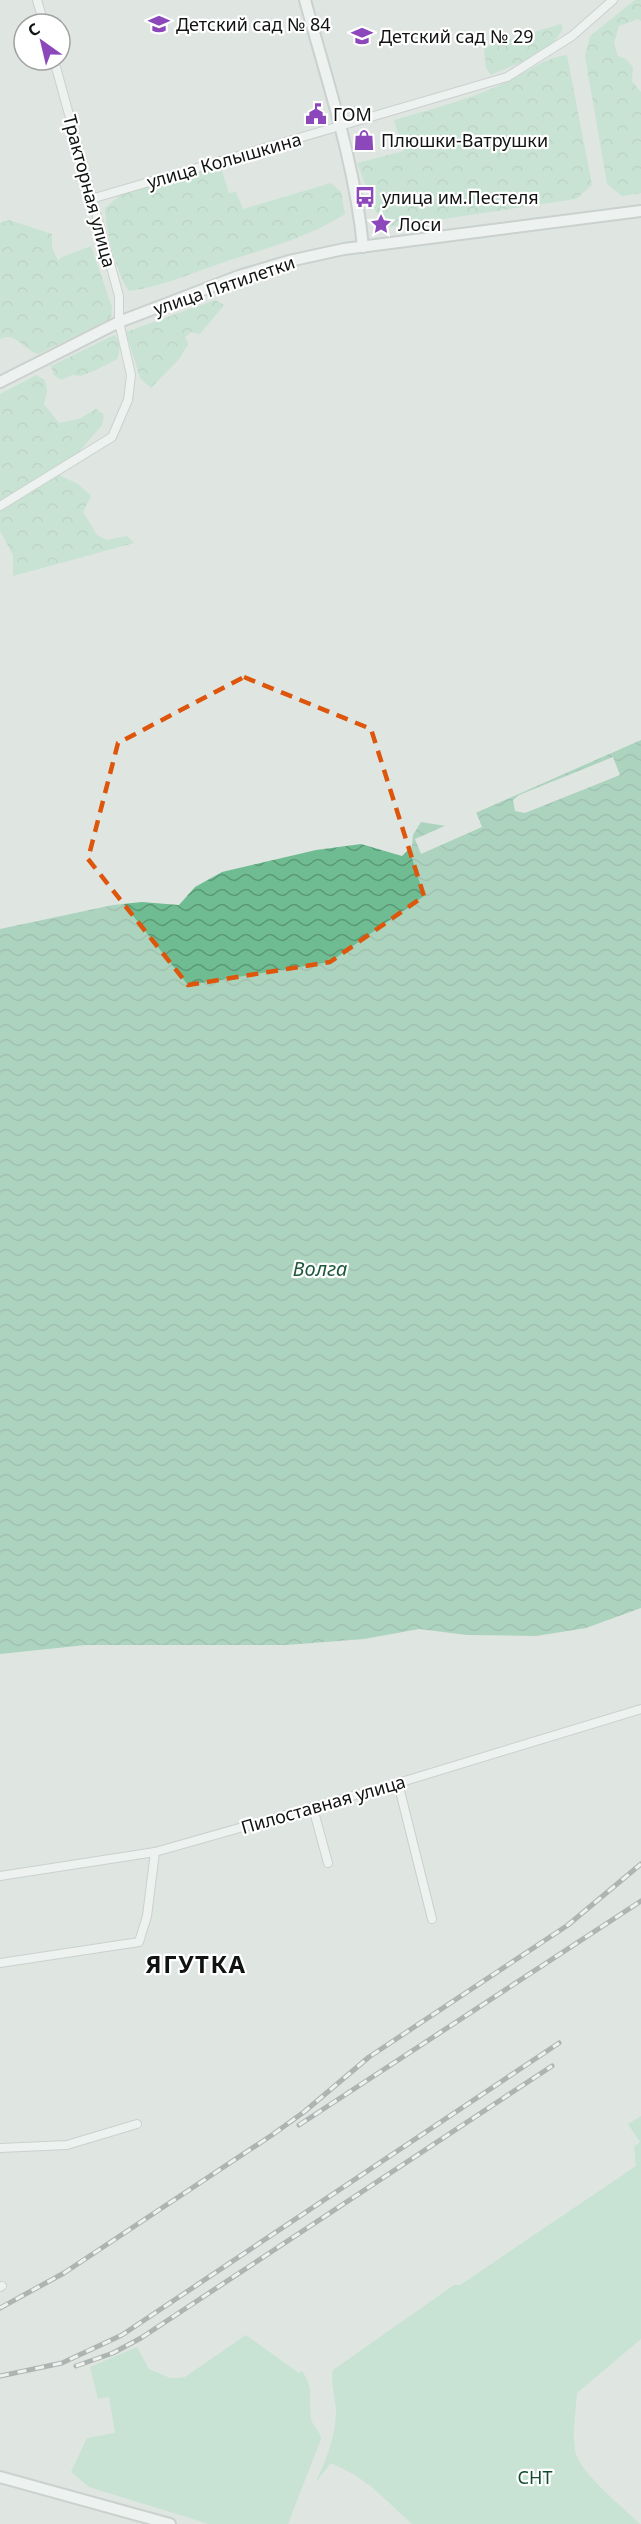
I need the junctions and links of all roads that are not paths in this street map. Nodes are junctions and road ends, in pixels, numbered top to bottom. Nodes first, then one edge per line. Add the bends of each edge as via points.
1 (305, 0) edge
2 (613, 0) edge
3 (57, 72) edge
4 (340, 127) junction
5 (91, 199) junction
6 (641, 211) edge
7 (363, 247) junction
8 (119, 322) junction
9 (0, 382) edge
10 (0, 507) edge
11 (641, 1709) edge
12 (398, 1783) junction
13 (313, 1808) junction
14 (155, 1851) junction
15 (328, 1863) dead end
16 (0, 1876) edge
17 (432, 1919) dead end
18 (0, 1964) edge
19 (137, 2124) dead end
20 (0, 2148) edge
21 (0, 2477) edge
22 (170, 2524) edge

1 - 4 main road
2 - 4 street, улица Колышкина via 572,36 507,77
3 - 5 street, Тракторная улица
4 - 5 street, улица Колышкина
4 - 7 main road via 359,207
5 - 8 street, Тракторная улица via 119,296
6 - 7 main road, улица Пятилетки
7 - 8 main road, улица Пятилетки via 307,256 262,269
8 - 9 main road, улица Пятилетки
8 - 10 street, Тракторная улица via 131,375 128,400 112,438
11 - 12 street, Пилоставная улица
12 - 13 street, Пилоставная улица
12 - 17 street
13 - 14 street, Пилоставная улица
13 - 15 street
14 - 16 street, Пилоставная улица
14 - 18 street via 147,1916 139,1942
19 - 20 street via 67,2145
21 - 22 main road

